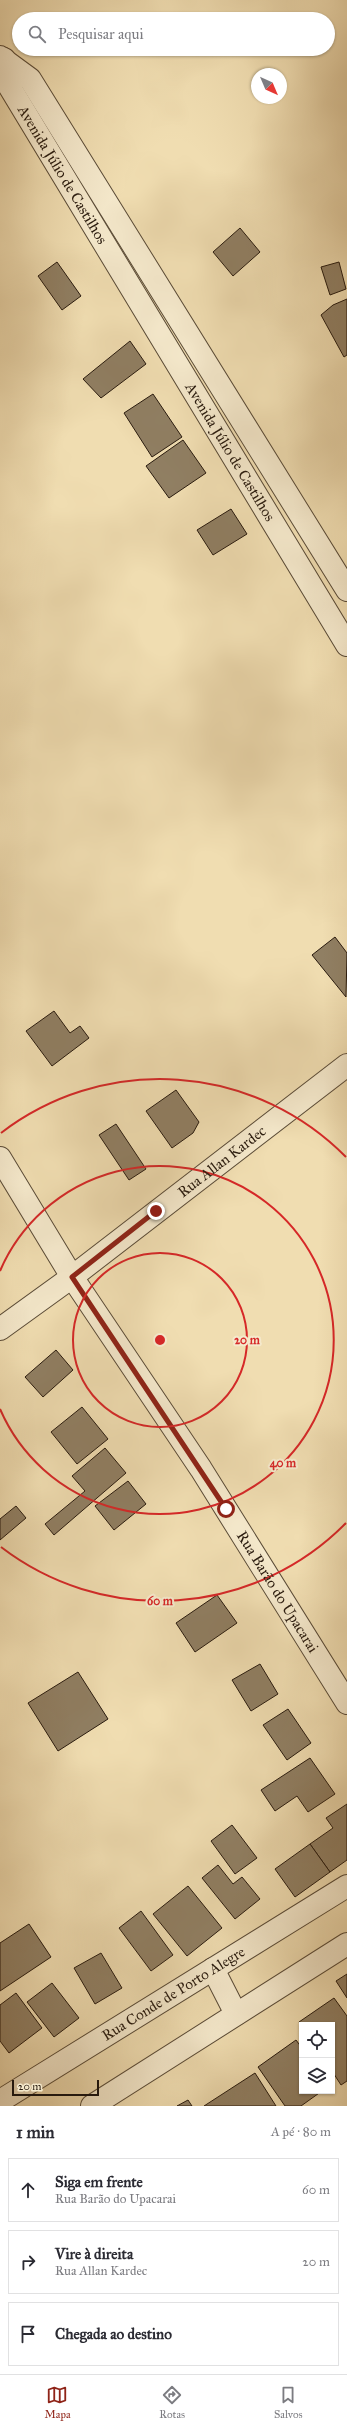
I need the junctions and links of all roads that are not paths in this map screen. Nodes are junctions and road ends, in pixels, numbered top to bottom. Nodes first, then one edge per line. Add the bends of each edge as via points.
1 (2, 58) edge
2 (346, 589) edge
3 (321, 603) junction
4 (347, 645) edge
5 (347, 1065) edge
6 (0, 1158) edge
7 (72, 1277) junction
8 (0, 1329) edge
9 (347, 1703) edge
10 (347, 1886) edge
11 (347, 1944) edge
12 (213, 1969) junction
13 (236, 2014) junction
14 (0, 2101) edge
15 (92, 2106) edge

1 - 2 street, Avenida Júlio de Castilhos via 30,79
1 - 3 street, Avenida Júlio de Castilhos via 9,86
2 - 3 street
3 - 4 street, Avenida Júlio de Castilhos
5 - 7 street, Rua Allan Kardec
6 - 7 street, Rua Barão do Upacarai
7 - 8 street, Rua Allan Kardec
7 - 9 street, Rua Barão do Upacarai via 201,1469
10 - 12 street, Rua Conde de Porto Alegre
11 - 13 street
12 - 13 street
12 - 14 street, Rua Conde de Porto Alegre
13 - 15 street

